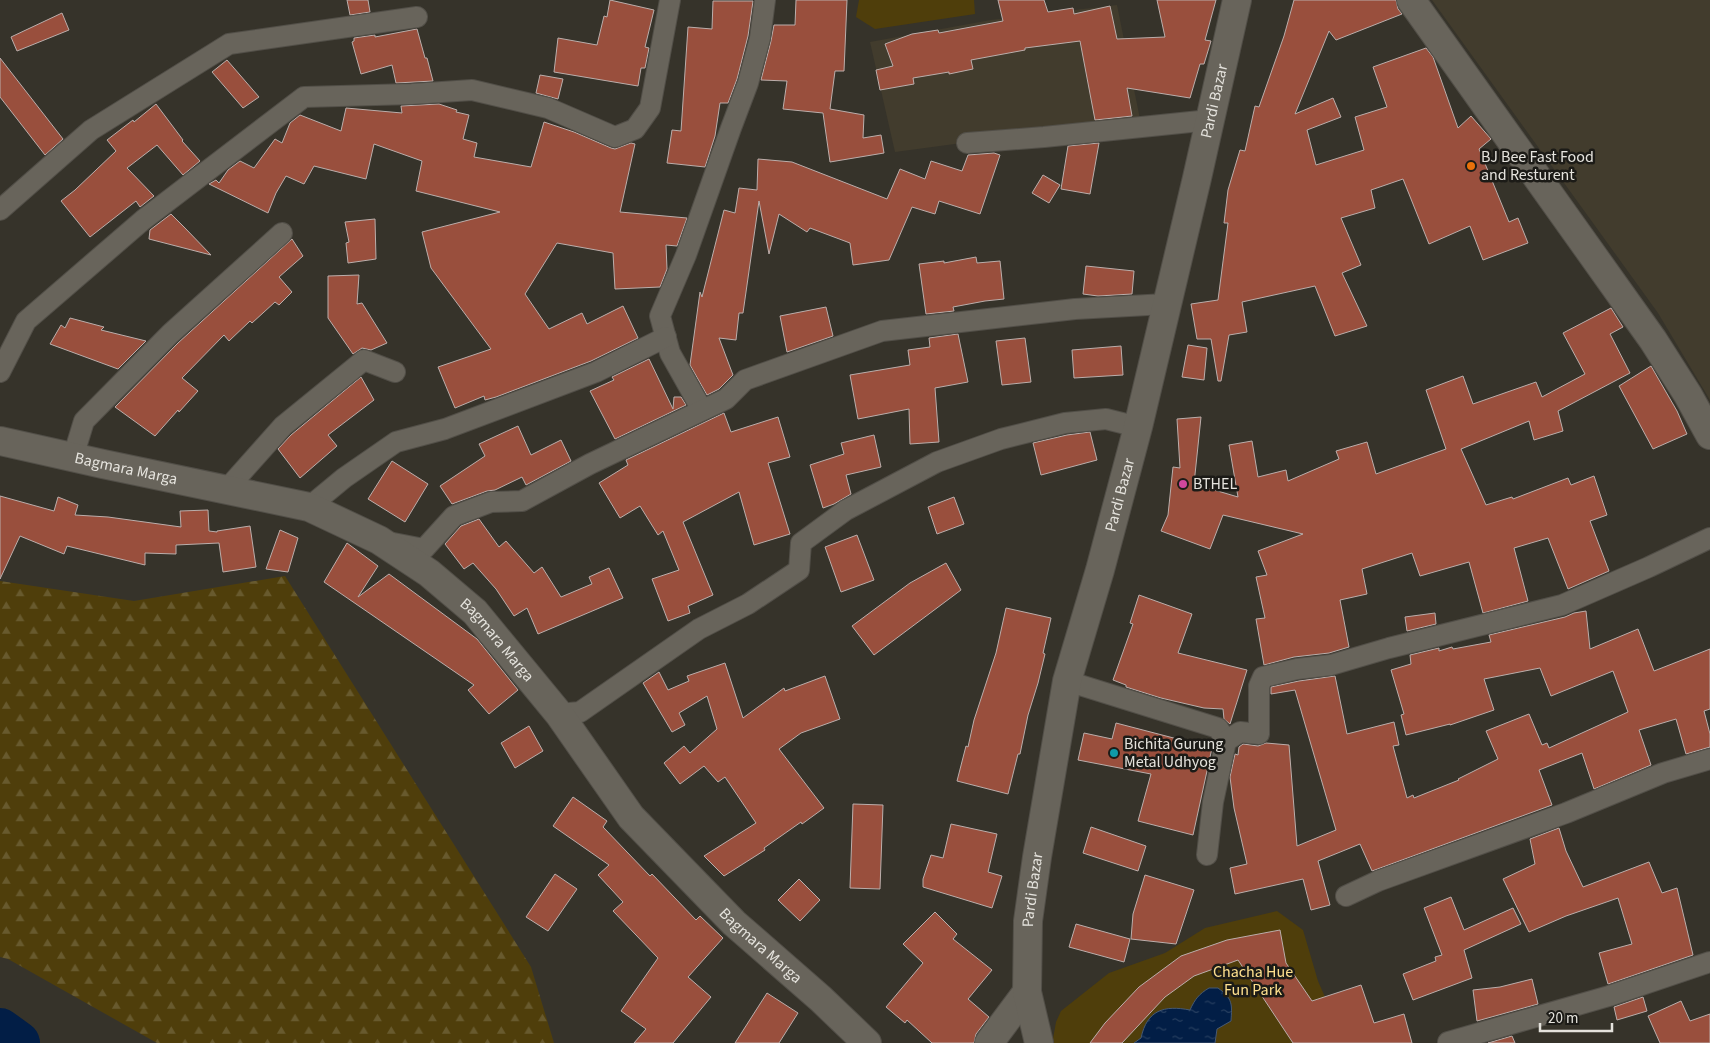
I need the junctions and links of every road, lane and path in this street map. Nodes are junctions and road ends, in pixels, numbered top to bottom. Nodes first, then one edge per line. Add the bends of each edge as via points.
1 (670, 0) edge
2 (765, 0) edge
3 (1237, 0) edge
4 (1411, 0) edge
5 (417, 17) dead end
6 (1210, 120) junction
7 (968, 143) dead end
8 (0, 210) edge
9 (282, 233) dead end
10 (1166, 304) junction
11 (666, 337) junction
12 (0, 372) edge
13 (395, 372) dead end
14 (702, 410) junction
15 (1138, 427) junction
16 (1710, 435) edge
17 (0, 441) edge
18 (73, 457) junction
19 (226, 490) junction
20 (309, 508) junction
21 (1710, 538) edge
22 (378, 540) junction
23 (1067, 681) junction
24 (559, 714) junction
25 (1226, 741) junction
26 (1710, 758) edge
27 (1207, 855) dead end
28 (1346, 896) dead end
29 (1710, 962) edge
30 (1027, 992) junction
31 (1448, 1042) dead end
32 (867, 1043) edge
33 (990, 1043) edge
34 (1039, 1043) edge

1 - 12 street via 650,108 635,129 616,137 548,108 472,90 304,97 143,220 26,321
2 - 11 street via 760,38 748,83 686,255 660,316
3 - 6 main road, Pardi Bazar
4 - 16 main road via 1654,340
5 - 8 street via 229,44 92,130
6 - 7 street
6 - 10 main road, Pardi Bazar
9 - 18 street via 170,334 84,421
10 - 14 street via 1075,309 882,331 744,380 726,399
10 - 15 main road, Pardi Bazar
11 - 14 street via 670,353
11 - 20 street via 596,372 445,429 396,442 344,478
13 - 19 street via 364,360 283,426
14 - 22 street via 590,464 522,502 491,502 454,516 424,549
15 - 23 main road, Pardi Bazar
15 - 24 street via 1106,419 1065,423 1001,439 937,462 846,510 801,542 799,570 748,604 699,629 580,712
17 - 18 main road, Bagmara Marga
18 - 19 main road, Bagmara Marga
19 - 20 main road, Bagmara Marga
20 - 22 main road, Bagmara Marga
21 - 25 street via 1650,568 1562,605 1330,665 1263,676 1259,686 1259,734 1240,732
22 - 24 main road, Bagmara Marga via 429,573 475,612
23 - 25 street via 1218,728
23 - 30 main road, Pardi Bazar via 1028,921
24 - 32 main road, Bagmara Marga via 631,817 734,923
25 - 27 street via 1213,802
26 - 28 street via 1378,881
29 - 31 street via 1609,996
30 - 33 main road
30 - 34 main road, Pardi Bazar

